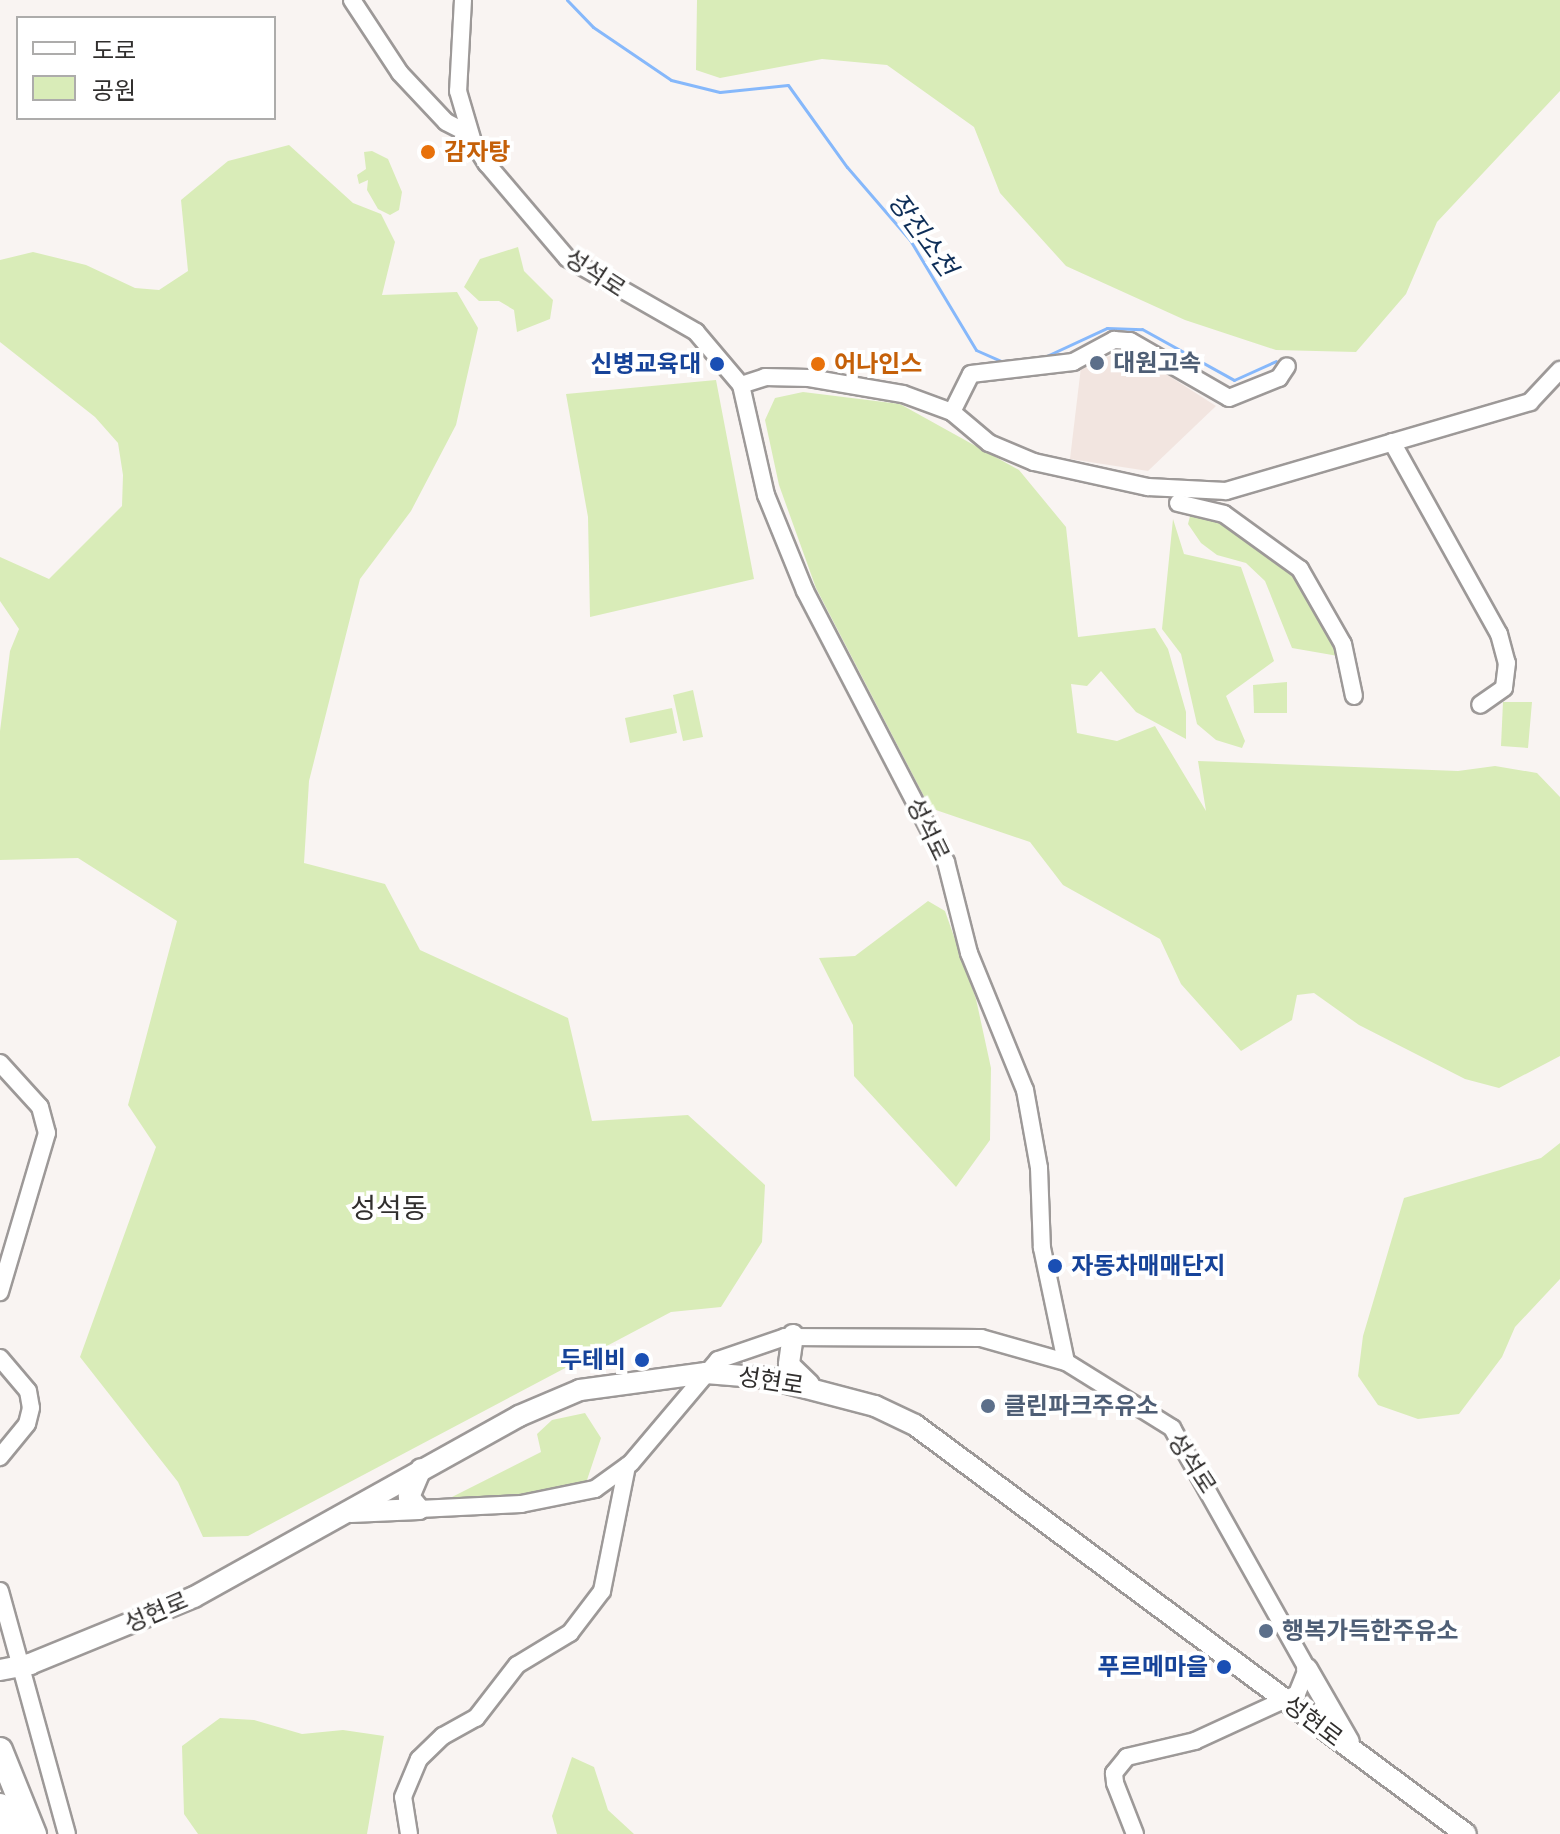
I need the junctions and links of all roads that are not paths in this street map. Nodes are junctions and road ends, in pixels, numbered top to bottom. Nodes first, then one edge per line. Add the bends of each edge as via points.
1 (352, 0) edge
2 (463, 0) edge
3 (470, 134) junction
4 (1287, 366) dead end
5 (1560, 370) edge
6 (741, 385) junction
7 (952, 412) junction
8 (1392, 442) junction
9 (1178, 503) dead end
10 (1354, 696) dead end
11 (1480, 705) dead end
12 (0, 1063) edge
13 (0, 1292) edge
14 (793, 1335) junction
15 (0, 1358) edge
16 (1066, 1362) junction
17 (706, 1373) junction
18 (816, 1388) junction
19 (0, 1457) edge
20 (627, 1466) junction
21 (422, 1468) junction
22 (419, 1509) junction
23 (343, 1513) junction
24 (0, 1591) edge
25 (9, 1668) edge
26 (1307, 1669) junction
27 (1285, 1700) junction
28 (0, 1750) edge
29 (1355, 1752) junction
30 (0, 1806) edge
31 (11, 1834) edge
32 (34, 1834) edge
33 (67, 1834) edge
34 (409, 1834) edge
35 (1135, 1834) edge
36 (1466, 1834) edge

1 - 3 street via 400,73 446,122
2 - 3 street, 성석로 via 456,68
3 - 6 street, 성석로 via 524,214 567,258 696,332
4 - 7 street via 1279,378 1229,398 1130,341 1114,340 1073,362 971,374
5 - 8 street via 1530,402
6 - 7 street via 765,377 809,378 903,394
6 - 16 street, 성석로 via 766,495 805,591 946,862 969,953 1025,1090 1039,1168 1042,1248
7 - 8 street via 989,443 1034,462 1148,487 1226,491
8 - 11 street via 1499,634 1507,663 1504,688
9 - 10 street via 1224,514 1300,569 1343,644
12 - 13 street via 40,1107 47,1133
14 - 16 street via 981,1338
14 - 17 street via 726,1354
14 - 18 main road via 789,1365
15 - 19 street via 28,1391 31,1408 27,1424
16 - 26 street, 성석로 via 1172,1428
17 - 18 main road, 성현로
17 - 20 street
17 - 21 main road, 성현로 via 580,1390
18 - 27 main road, 성현로 via 875,1406 969,1461
20 - 22 street via 595,1489 568,1497
20 - 34 street via 602,1591 570,1633 517,1665 476,1718 443,1736 419,1759 403,1797
21 - 22 main road via 409,1493
21 - 23 main road, 성현로
22 - 23 main road
23 - 25 main road, 성현로 via 194,1597
24 - 25 street
25 - 33 street
26 - 27 street via 1300,1692
26 - 29 main road
27 - 29 main road, 성현로
27 - 35 street via 1195,1741 1127,1757 1114,1773 1115,1783
28 - 32 highway
29 - 36 main road, 성현로
30 - 31 highway

